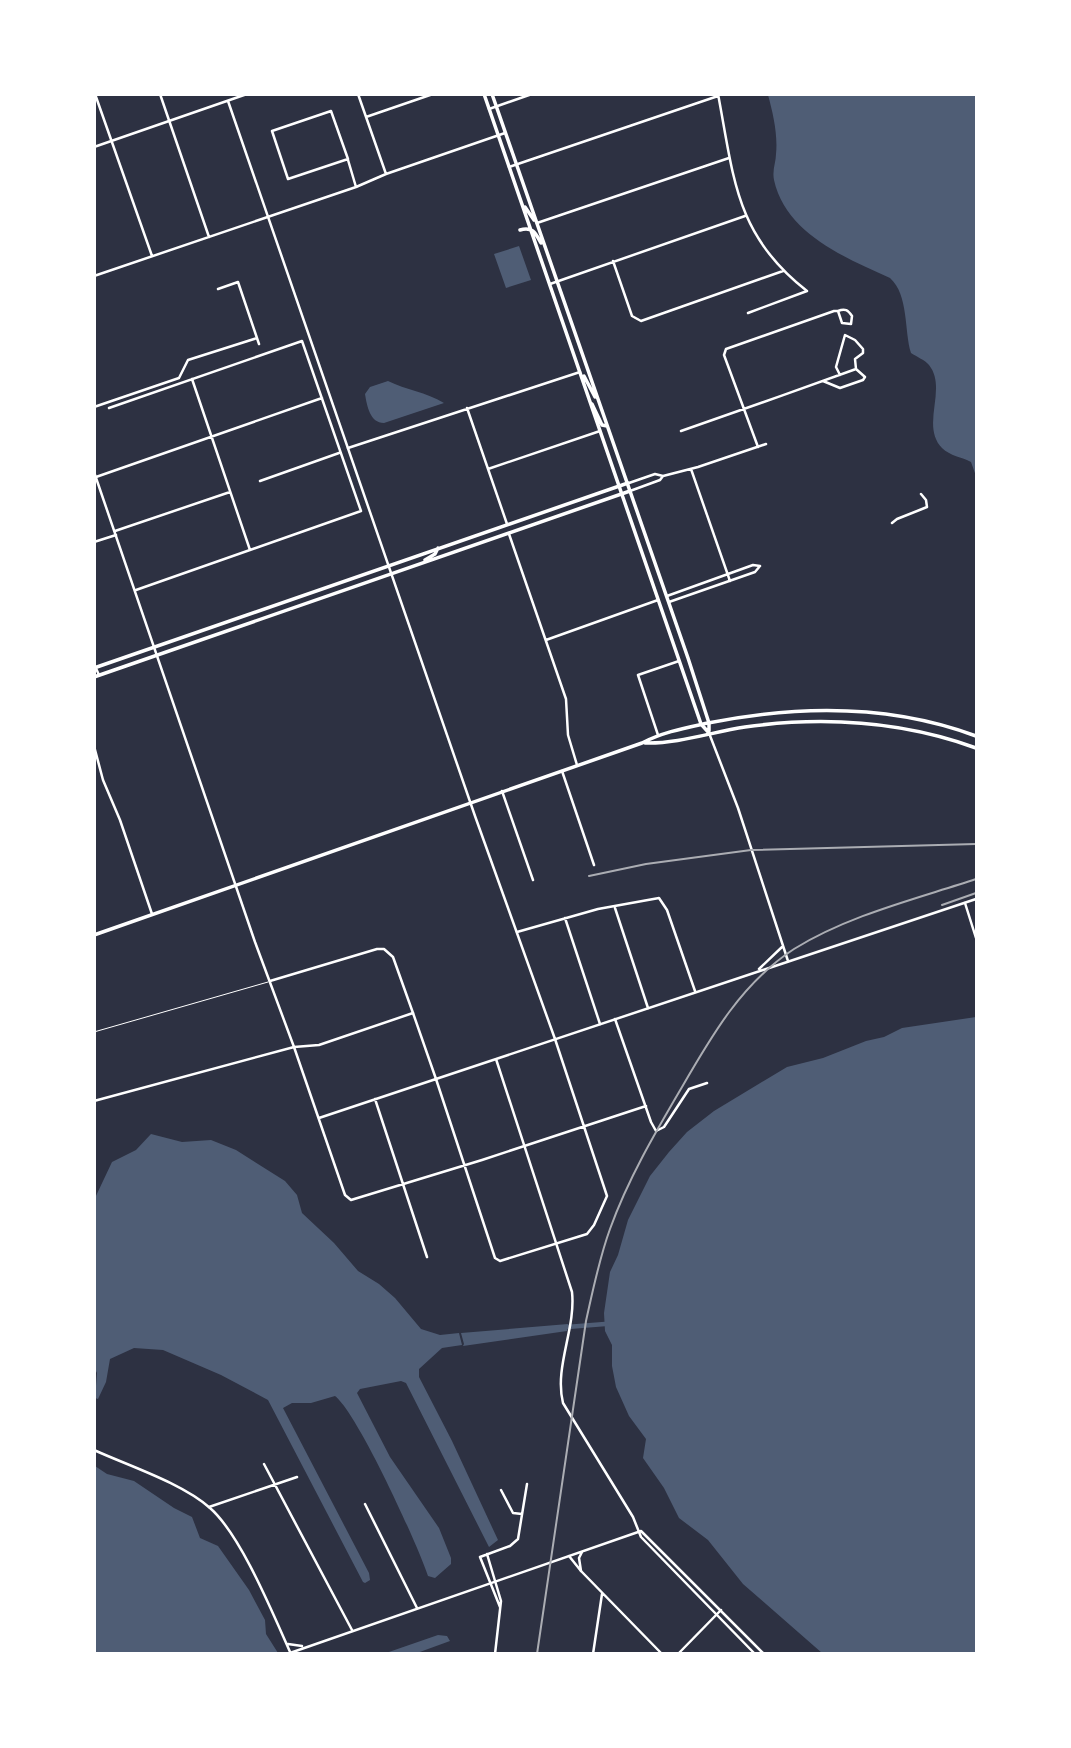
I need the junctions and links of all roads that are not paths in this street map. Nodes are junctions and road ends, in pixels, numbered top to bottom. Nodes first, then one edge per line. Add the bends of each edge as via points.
1 (95, 94) edge
2 (160, 94) edge
3 (226, 94) edge
4 (247, 94) edge
5 (358, 94) edge
6 (433, 94) edge
7 (484, 94) edge
8 (492, 94) edge
9 (532, 94) edge
10 (718, 95) edge
11 (228, 101) junction
12 (496, 107) junction
13 (489, 109) junction
14 (366, 117) junction
15 (169, 121) junction
16 (505, 133) junction
17 (498, 135) junction
18 (111, 141) junction
19 (94, 147) edge
20 (730, 158) junction
21 (348, 159) junction
22 (516, 164) junction
23 (509, 167) junction
24 (386, 174) junction
25 (356, 187) junction
26 (522, 202) junction
27 (745, 216) junction
28 (268, 217) junction
29 (537, 223) junction
30 (531, 229) junction
31 (520, 230) dead end
32 (209, 237) junction
33 (546, 251) junction
34 (152, 256) junction
35 (613, 261) junction
36 (783, 271) junction
37 (94, 276) edge
38 (557, 282) junction
39 (550, 284) junction
40 (218, 289) dead end
41 (838, 311) junction
42 (748, 313) dead end
43 (257, 338) junction
44 (259, 344) dead end
45 (856, 369) junction
46 (580, 372) junction
47 (840, 374) junction
48 (192, 379) junction
49 (822, 381) junction
50 (322, 398) junction
51 (598, 401) junction
52 (591, 402) junction
53 (94, 407) edge
54 (109, 408) dead end
55 (467, 408) junction
56 (744, 409) junction
57 (607, 426) junction
58 (600, 431) junction
59 (681, 431) dead end
60 (212, 437) junction
61 (766, 444) dead end
62 (759, 446) junction
63 (348, 448) junction
64 (341, 453) junction
65 (488, 469) junction
66 (691, 469) junction
67 (94, 472) edge
68 (663, 476) junction
69 (96, 477) edge
70 (260, 481) dead end
71 (628, 483) junction
72 (619, 486) junction
73 (630, 491) junction
74 (230, 492) junction
75 (622, 493) junction
76 (921, 494) dead end
77 (892, 523) dead end
78 (507, 524) junction
79 (115, 533) junction
80 (509, 533) junction
81 (94, 542) edge
82 (438, 548) junction
83 (250, 550) junction
84 (420, 564) junction
85 (390, 565) junction
86 (393, 574) junction
87 (728, 574) junction
88 (730, 581) junction
89 (136, 590) junction
90 (666, 596) junction
91 (658, 600) junction
92 (668, 602) junction
93 (546, 640) junction
94 (155, 647) junction
95 (157, 655) junction
96 (679, 661) junction
97 (95, 667) edge
98 (97, 676) edge
99 (709, 723) junction
100 (701, 724) junction
101 (709, 733) junction
102 (658, 735) junction
103 (976, 736) edge
104 (642, 743) junction
105 (94, 746) edge
106 (976, 748) edge
107 (578, 765) junction
108 (562, 770) junction
109 (502, 791) junction
110 (471, 802) junction
111 (594, 864) dead end
112 (533, 880) dead end
113 (236, 884) junction
114 (976, 899) edge
115 (965, 903) junction
116 (615, 906) junction
117 (152, 914) junction
118 (565, 918) junction
119 (517, 932) junction
120 (94, 934) edge
121 (976, 938) edge
122 (782, 944) junction
123 (788, 961) junction
124 (758, 971) junction
125 (270, 981) junction
126 (695, 991) junction
127 (648, 1008) junction
128 (413, 1013) junction
129 (615, 1018) junction
130 (600, 1024) junction
131 (94, 1032) edge
132 (555, 1039) junction
133 (294, 1047) junction
134 (496, 1058) junction
135 (436, 1079) junction
136 (706, 1083) dead end
137 (376, 1099) junction
138 (94, 1101) edge
139 (646, 1106) junction
140 (319, 1118) junction
141 (585, 1126) junction
142 (525, 1146) junction
143 (464, 1166) junction
144 (404, 1184) junction
145 (557, 1244) junction
146 (427, 1257) dead end
147 (94, 1450) edge
148 (264, 1464) dead end
149 (297, 1477) dead end
150 (527, 1484) dead end
151 (275, 1485) junction
152 (501, 1490) dead end
153 (365, 1504) dead end
154 (209, 1507) junction
155 (522, 1514) junction
156 (640, 1531) junction
157 (582, 1552) junction
158 (487, 1554) junction
159 (569, 1556) junction
160 (581, 1571) junction
161 (495, 1581) junction
162 (489, 1583) junction
163 (602, 1593) junction
164 (500, 1607) junction
165 (417, 1608) junction
166 (721, 1610) junction
167 (717, 1615) junction
168 (352, 1630) junction
169 (286, 1643) junction
170 (305, 1646) junction
171 (290, 1653) edge
172 (495, 1654) edge
173 (593, 1654) edge
174 (662, 1654) edge
175 (678, 1654) edge
176 (755, 1654) edge
177 (764, 1654) edge

1 - 18 street
2 - 15 street
3 - 11 street
4 - 11 street
5 - 14 street
6 - 14 street
7 - 13 main road
8 - 12 main road
9 - 12 street
10 - 20 street
10 - 22 street
11 - 15 street
11 - 28 street
12 - 13 street
12 - 16 main road
13 - 17 main road
14 - 24 street
15 - 18 street
15 - 32 street
16 - 17 street
16 - 22 main road
17 - 23 main road
17 - 24 street
18 - 19 street
18 - 34 street
20 - 27 street
20 - 29 street
21 - 21 street via 331,111 272,131 288,179
21 - 25 street
22 - 23 street
22 - 29 main road
23 - 26 main road
24 - 25 street
25 - 28 street
26 - 29 main road
26 - 30 main road
27 - 35 street
27 - 36 street
28 - 32 street
28 - 63 street
29 - 33 main road
30 - 31 main road
30 - 33 main road
30 - 39 main road
32 - 34 street
33 - 38 main road
34 - 37 street
35 - 36 street via 632,316 641,320
35 - 38 street
36 - 42 street via 807,291
38 - 39 street
38 - 51 main road
39 - 46 main road
40 - 43 street via 238,282
41 - 41 street via 848,311 851,324 842,323
41 - 56 street via 726,349 724,355
43 - 44 street
43 - 53 street via 188,360 179,378
45 - 47 street
45 - 47 street via 855,359 863,349 845,335 836,367
45 - 49 street via 863,380 840,388
46 - 51 main road
46 - 52 main road
46 - 55 street
47 - 49 street
48 - 50 street via 302,341
48 - 54 street
48 - 60 street
49 - 56 street
50 - 60 street
50 - 64 street
51 - 57 main road
52 - 57 main road via 602,425
52 - 58 main road
55 - 63 street
55 - 65 street
56 - 59 street
56 - 62 street
57 - 71 main road
58 - 65 street
58 - 72 main road
60 - 69 street
60 - 74 street
61 - 62 street
62 - 66 street
63 - 85 street
64 - 70 street
64 - 83 street via 361,511
65 - 78 street
66 - 68 street
66 - 87 street
67 - 69 street
68 - 71 street via 655,474
68 - 73 street
69 - 79 street
71 - 72 main road
71 - 73 main road
72 - 75 main road
72 - 78 main road
73 - 75 main road
73 - 90 main road
74 - 79 street
74 - 83 street
75 - 80 main road
75 - 91 main road
76 - 77 street via 927,508
78 - 82 main road
79 - 81 street
79 - 89 street
80 - 84 main road
80 - 93 street
82 - 84 main road
82 - 85 main road
83 - 89 street
84 - 86 main road
85 - 86 street
85 - 94 main road
86 - 95 main road
86 - 110 street
87 - 88 street
87 - 88 street via 760,566
87 - 90 street
88 - 92 street
89 - 94 street
90 - 92 main road
91 - 93 street
91 - 96 main road
92 - 99 main road
93 - 107 street via 566,698 568,735
94 - 95 street
94 - 97 main road
95 - 98 main road
95 - 113 street
96 - 100 main road
96 - 102 street via 638,675
97 - 98 street
99 - 100 main road
99 - 101 main road
99 - 103 main road via 765,714 865,711 924,720
100 - 101 main road
100 - 102 main road
101 - 104 main road
101 - 106 main road via 785,723 863,722 921,730
101 - 122 street
102 - 104 main road
104 - 107 main road
105 - 117 street
107 - 108 main road
108 - 109 main road
108 - 111 street
109 - 110 main road
109 - 112 street
110 - 113 main road
110 - 119 street
113 - 117 main road
113 - 125 street
114 - 115 street
115 - 121 street
115 - 123 street
116 - 118 street
116 - 126 street via 659,898 664,902
116 - 127 street
117 - 120 main road
118 - 119 street
118 - 130 street
119 - 132 street
122 - 123 street
122 - 124 street
123 - 124 street
124 - 126 street
125 - 128 street via 377,949 387,950
125 - 131 lane
125 - 133 street
126 - 127 street
127 - 129 street
128 - 133 street via 319,1045
128 - 135 street
129 - 130 street
129 - 139 street
130 - 132 street
132 - 134 street
132 - 141 street
133 - 138 street
133 - 140 street
134 - 135 street
134 - 142 street
135 - 137 street
135 - 143 street
136 - 139 street via 690,1089 661,1130 653,1128
137 - 140 street
137 - 144 street
139 - 141 street
140 - 144 street via 349,1200
141 - 142 street
141 - 145 street via 607,1199 587,1234
142 - 143 street
142 - 145 street
143 - 144 street
143 - 145 street via 497,1260
144 - 146 street
145 - 156 street via 572,1292 563,1403
147 - 154 street
148 - 151 street
149 - 151 street
150 - 155 street
151 - 154 street
151 - 168 street
152 - 155 street via 513,1513
153 - 165 street
154 - 169 street via 237,1544
155 - 158 street via 515,1543
156 - 157 street
156 - 166 street
156 - 167 street
157 - 159 street
157 - 160 street
158 - 161 street
158 - 162 street via 480,1556
159 - 160 street
159 - 161 street
160 - 163 street
161 - 162 street
161 - 164 street
162 - 164 street
162 - 165 street
163 - 173 street
163 - 174 street
164 - 172 street
165 - 168 street
166 - 167 street
166 - 177 street
167 - 175 street
167 - 176 street
168 - 170 street
169 - 170 street
169 - 171 street
170 - 171 street

